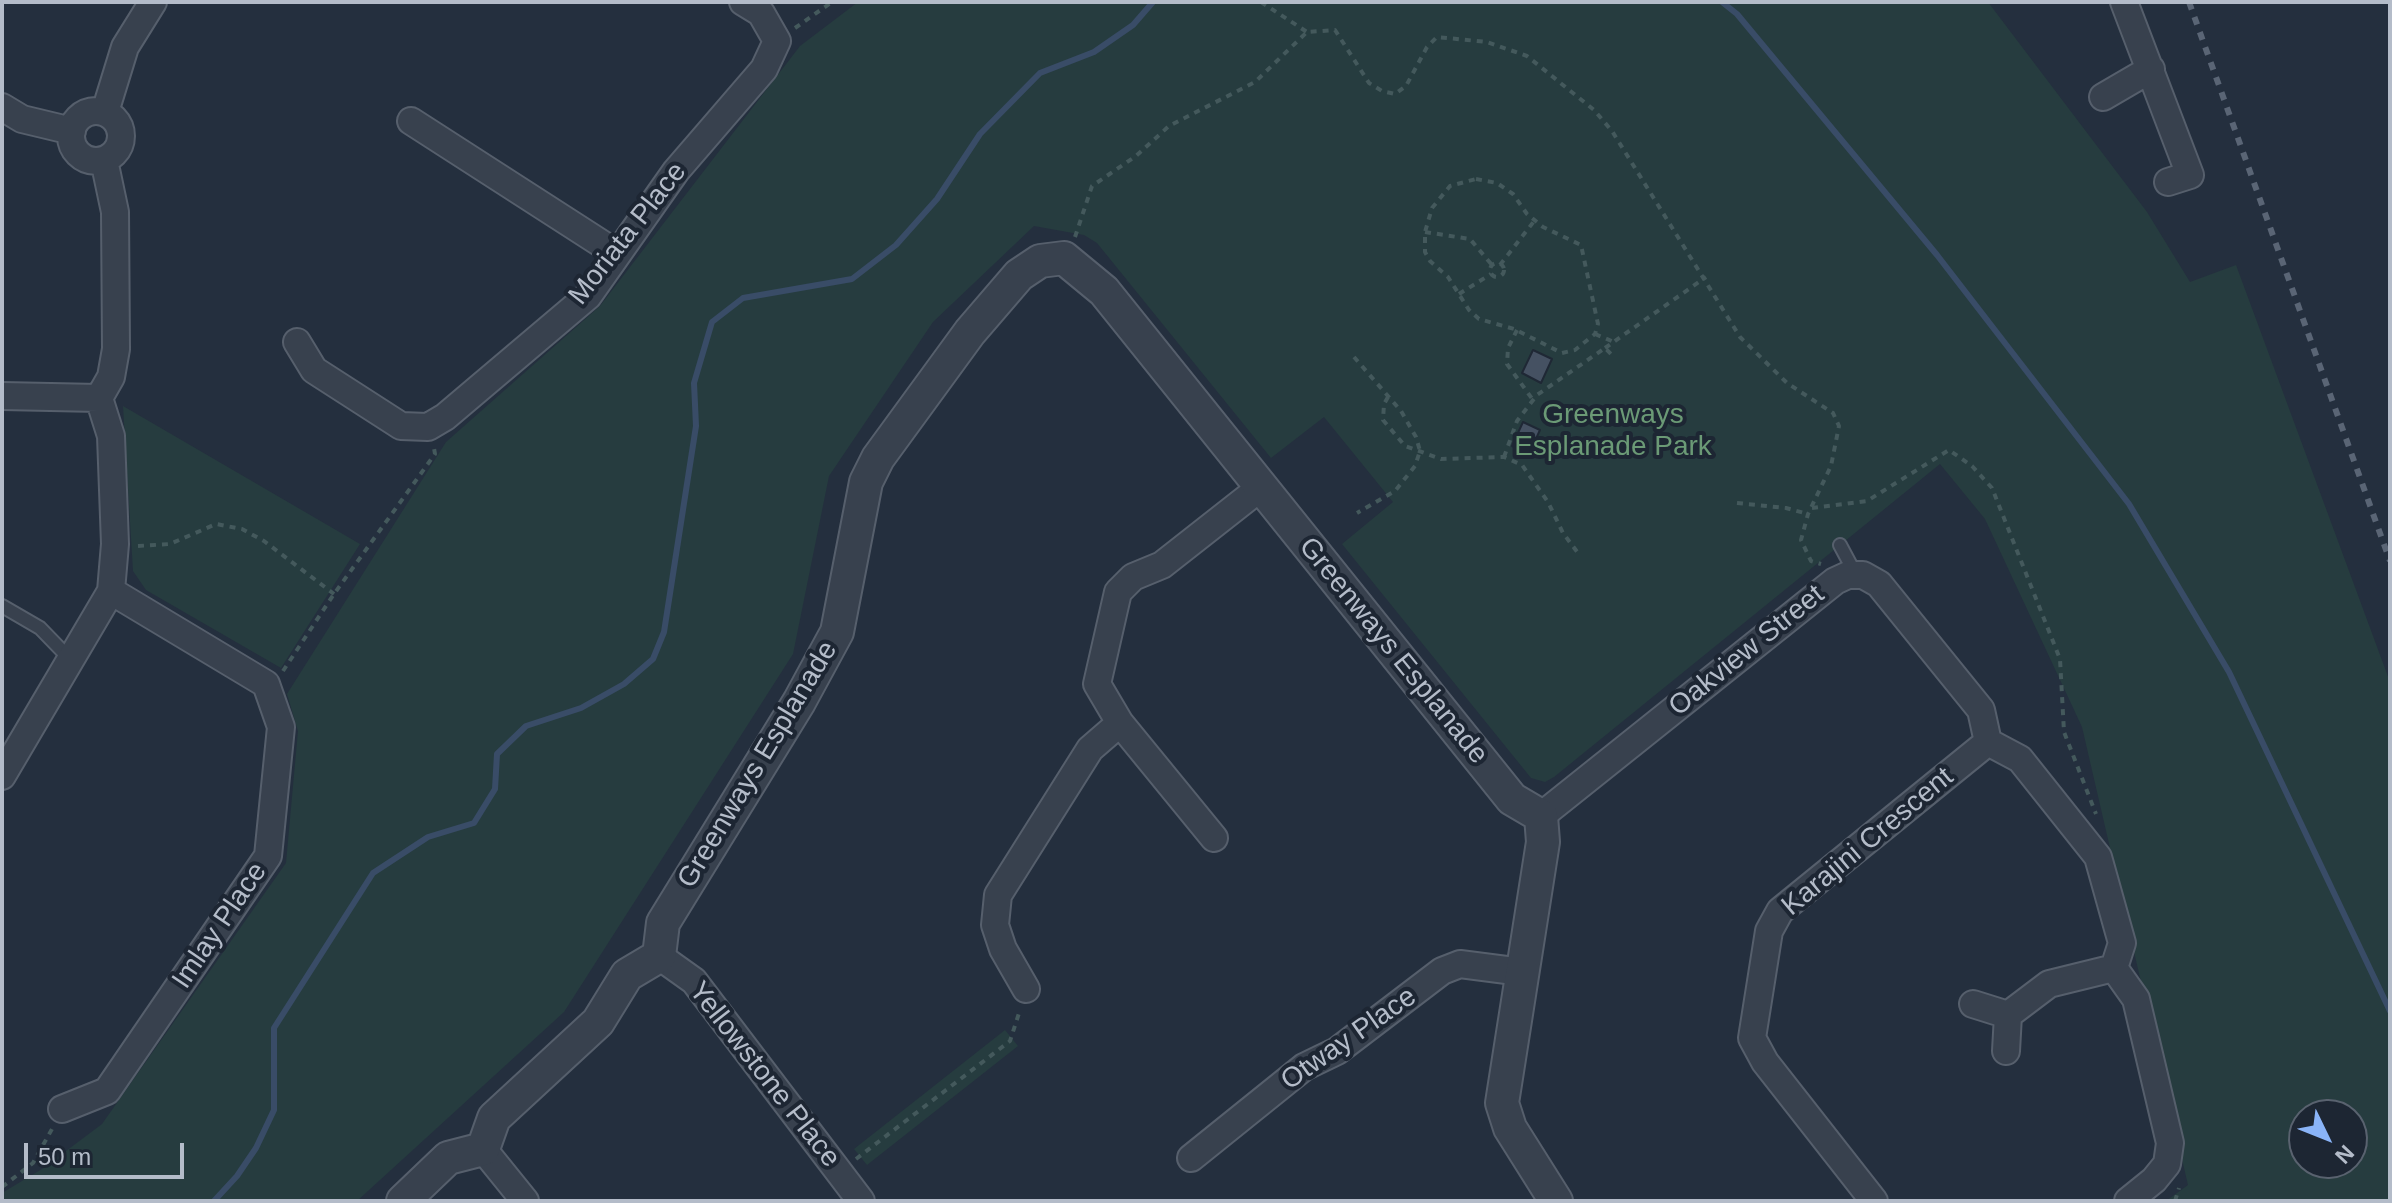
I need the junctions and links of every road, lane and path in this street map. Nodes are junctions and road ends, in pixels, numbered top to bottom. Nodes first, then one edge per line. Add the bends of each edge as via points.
1 (153, 2) edge
2 (743, 2) edge
3 (832, 2) edge
4 (1261, 2) edge
5 (2124, 2) edge
6 (1307, 32) junction
7 (777, 41) junction
8 (2151, 69) junction
9 (2103, 97) dead end
10 (2, 107) edge
11 (105, 112) junction
12 (411, 121) dead end
13 (72, 131) junction
14 (104, 160) junction
15 (2168, 182) dead end
16 (1535, 220) junction
17 (1425, 232) junction
18 (616, 253) junction
19 (1064, 258) junction
20 (1492, 265) junction
21 (1500, 265) junction
22 (1491, 274) junction
23 (1706, 277) junction
24 (1459, 294) junction
25 (1517, 330) junction
26 (1595, 334) junction
27 (297, 342) dead end
28 (1614, 342) junction
29 (1605, 348) junction
30 (1354, 357) dead end
31 (1614, 357) dead end
32 (2, 396) edge
33 (1388, 397) junction
34 (99, 398) junction
35 (1533, 400) junction
36 (428, 427) junction
37 (1420, 451) junction
38 (1504, 457) junction
39 (1260, 488) junction
40 (1737, 503) dead end
41 (1811, 508) junction
42 (1357, 513) dead end
43 (1808, 514) junction
44 (115, 544) junction
45 (1840, 545) dead end
46 (1576, 555) dead end
47 (1852, 575) junction
48 (111, 591) junction
49 (334, 594) junction
50 (2, 606) edge
51 (71, 660) junction
52 (266, 684) junction
53 (1120, 723) junction
54 (1988, 742) junction
55 (2, 776) edge
56 (1541, 816) junction
57 (2100, 825) dead end
58 (1214, 838) dead end
59 (659, 956) junction
60 (2114, 968) junction
61 (1522, 972) junction
62 (1026, 989) joint
63 (1973, 1004) dead end
64 (2008, 1015) junction
65 (2006, 1051) dead end
66 (62, 1109) joint
67 (483, 1149) junction
68 (1191, 1158) dead end
69 (838, 1170) junction
70 (2181, 1180) dead end
71 (2, 1187) edge
72 (403, 1201) edge
73 (525, 1201) edge
74 (861, 1201) edge
75 (1556, 1201) edge
76 (1874, 1201) edge
77 (2128, 1201) edge
78 (2175, 1201) edge

1 - 11 street via 125,47
2 - 7 street via 761,13
3 - 7 path
4 - 6 path
5 - 8 street
6 - 19 path via 1255,82 1169,126 1092,186
6 - 23 path via 1335,30 1369,83 1395,94 1406,86 1437,37 1487,42 1527,56 1612,131
7 - 18 street, Moriata Place via 764,69 676,171
8 - 9 street
8 - 15 street via 2190,175
10 - 13 street via 22,119
11 - 13 street via 83,115
11 - 14 street via 121,133 118,149
12 - 18 street
13 - 14 street via 72,144 82,157
14 - 34 street via 115,212 116,349 111,377
16 - 17 path via 1513,194 1497,183 1476,179 1450,186 1439,197
16 - 21 path
16 - 26 path via 1576,240 1583,250 1595,303
17 - 20 path via 1470,239
17 - 24 path via 1425,252
18 - 36 street, Moriata Place via 588,296
19 - 39 street, Greenways Esplanade via 1104,291
19 - 59 street, Greenways Esplanade via 1040,261 1019,275 970,332 878,458 866,482 837,632 663,923
20 - 21 path
20 - 22 path
21 - 22 path via 1501,276
22 - 24 path
23 - 28 path
23 - 41 path via 1756,355 1833,413 1839,426 1831,466
24 - 25 path via 1479,319
25 - 26 path via 1562,353
25 - 35 path via 1507,364
26 - 28 path
27 - 36 street via 314,370 401,426
28 - 29 path
29 - 31 path
29 - 35 path
30 - 33 path
32 - 34 street
33 - 37 path via 1411,425
33 - 37 path via 1383,420 1398,440
34 - 44 street via 111,436
35 - 38 path via 1517,421
36 - 49 path via 435,454
37 - 38 path via 1441,459
37 - 42 path via 1395,491
38 - 46 path via 1522,465
39 - 53 street via 1162,565 1133,577 1118,592 1097,684
39 - 56 street, Greenways Esplanade via 1512,799
40 - 43 path
41 - 43 path
41 - 57 path via 1867,501 1949,450 1982,477 1992,488 2060,659 2064,732
43 - 47 path via 1801,540 1805,554
44 - 48 street
44 - 49 path via 170,544 216,524 242,529
45 - 47 lane
47 - 54 street, Oakview Street via 1879,584 1981,710
47 - 56 street, Oakview Street via 1835,581
48 - 51 street
48 - 52 street
49 - 52 path via 283,673
50 - 51 lane via 40,628
51 - 55 street
52 - 66 street, Imlay Place via 281,727 268,856 107,1091
53 - 58 street
53 - 62 street via 1090,749 998,895 995,925
54 - 60 street via 2020,759 2098,857 2122,943
54 - 76 street, Karajini Crescent via 1780,911 1769,931 1752,1038
56 - 61 street via 1543,842
59 - 67 street via 627,975 598,1022 494,1118
59 - 69 street, Yellowstone Place via 694,981
60 - 64 street via 2049,984
60 - 77 street via 2136,999 2170,1143 2167,1164
61 - 68 street, Otway Place via 1460,964 1442,971 1337,1051 1304,1067
61 - 75 street via 1502,1103 1510,1128
62 - 69 path via 1010,1041
63 - 64 street
64 - 65 street
66 - 71 path via 33,1163
67 - 72 street via 448,1158
67 - 73 street
69 - 74 street, Yellowstone Place
70 - 78 path

